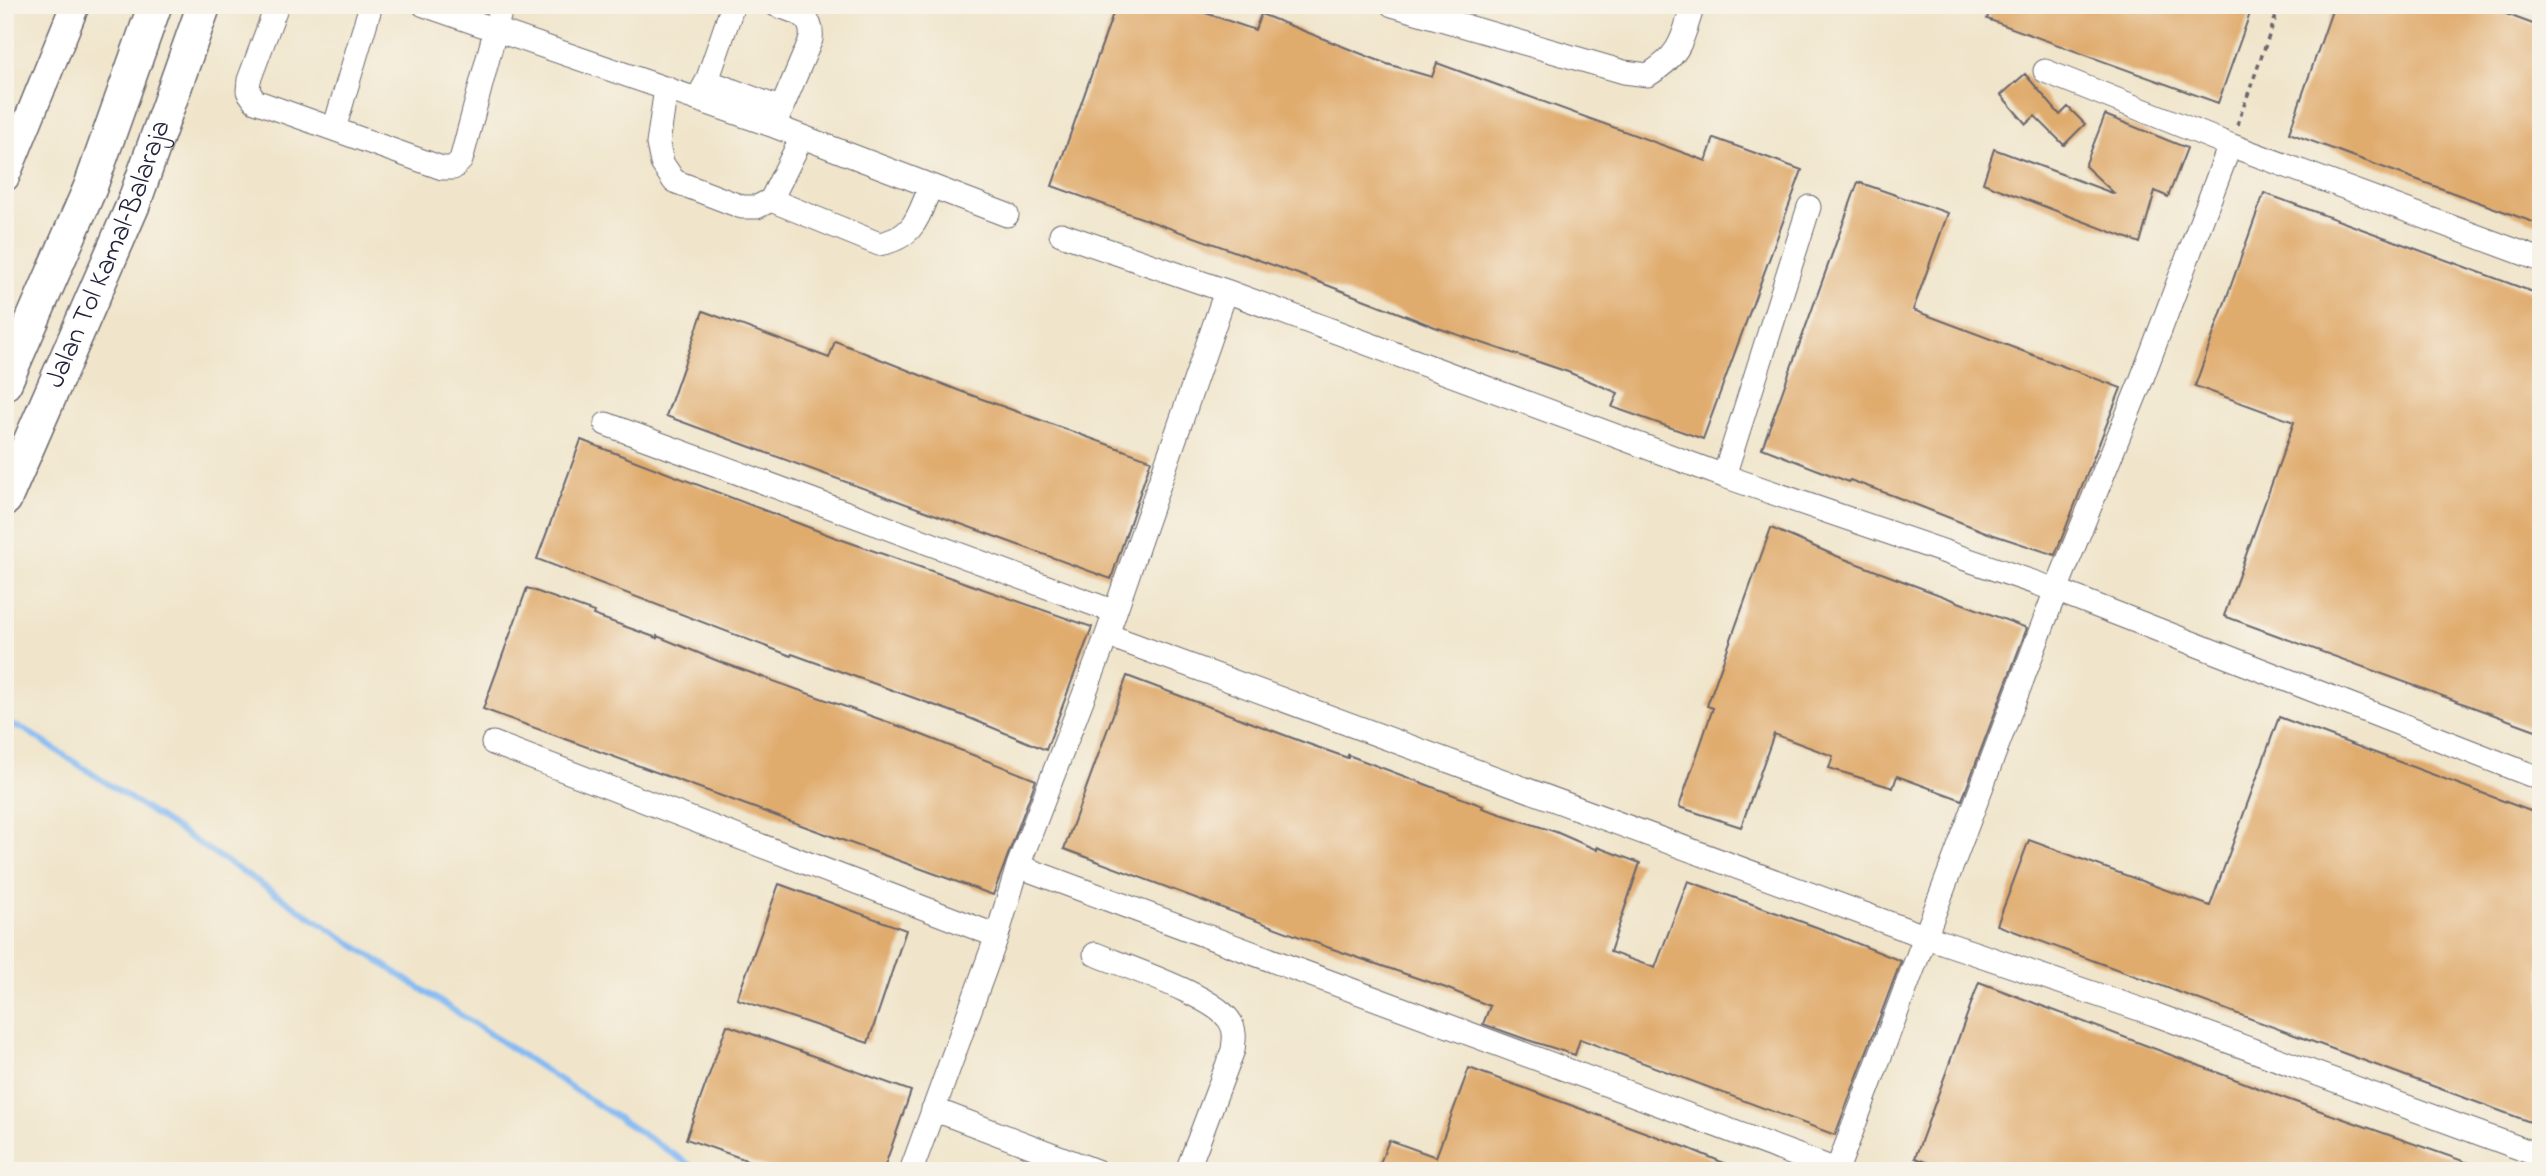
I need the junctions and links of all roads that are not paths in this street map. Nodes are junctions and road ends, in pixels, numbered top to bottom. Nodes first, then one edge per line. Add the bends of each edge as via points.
1 (75, 5) edge
2 (155, 5) edge
3 (204, 5) edge
4 (277, 5) edge
5 (371, 5) edge
6 (424, 5) edge
7 (502, 5) edge
8 (733, 5) edge
9 (776, 5) edge
10 (1392, 5) edge
11 (1693, 5) edge
12 (496, 29) junction
13 (2045, 71) dead end
14 (666, 88) junction
15 (702, 90) junction
16 (778, 118) junction
17 (334, 129) junction
18 (802, 137) junction
19 (2230, 145) junction
20 (5, 177) edge
21 (931, 186) junction
22 (771, 200) junction
23 (1809, 207) dead end
24 (1007, 215) dead end
25 (1061, 234) dead end
26 (2541, 260) edge
27 (1226, 292) junction
28 (5, 383) edge
29 (606, 424) dead end
30 (1724, 476) junction
31 (5, 499) edge
32 (2073, 597) junction
33 (1115, 612) junction
34 (1107, 635) junction
35 (494, 743) dead end
36 (2541, 779) edge
37 (1018, 866) junction
38 (997, 936) junction
39 (1924, 936) junction
40 (1095, 954) dead end
41 (933, 1109) junction
42 (2541, 1156) edge
43 (1838, 1170) edge
44 (911, 1171) edge
45 (1096, 1171) edge
46 (1186, 1171) edge

1 - 20 main road
2 - 28 highway, Jalan Tol Kamal–Balaraja via 90,188
3 - 31 highway, Jalan Tol Kamal–Balaraja via 133,205
4 - 17 lane via 248,80 248,91 255,101
5 - 17 lane
6 - 12 lane
7 - 12 lane
8 - 15 lane
9 - 16 lane via 805,16 811,25 811,39
10 - 11 lane via 1648,75 1674,55
12 - 14 lane
12 - 17 lane via 461,160 453,168
13 - 19 lane
14 - 15 lane
14 - 22 lane via 658,144 662,163 674,181 742,207 757,207
15 - 16 lane
16 - 18 lane
18 - 21 lane
18 - 22 lane
19 - 26 lane
19 - 32 lane via 2141,382
21 - 22 lane via 912,229 879,244
21 - 24 lane
23 - 30 lane
25 - 27 lane
27 - 30 lane
27 - 33 lane
29 - 33 lane
30 - 32 lane
32 - 36 lane
32 - 39 lane
33 - 34 lane
34 - 37 lane
34 - 39 lane
35 - 38 lane
37 - 38 lane
37 - 43 lane
38 - 41 lane
39 - 42 lane via 2154,1014
39 - 43 lane
40 - 46 lane via 1216,1007 1230,1021 1235,1035 1233,1050
41 - 44 lane
41 - 45 lane

